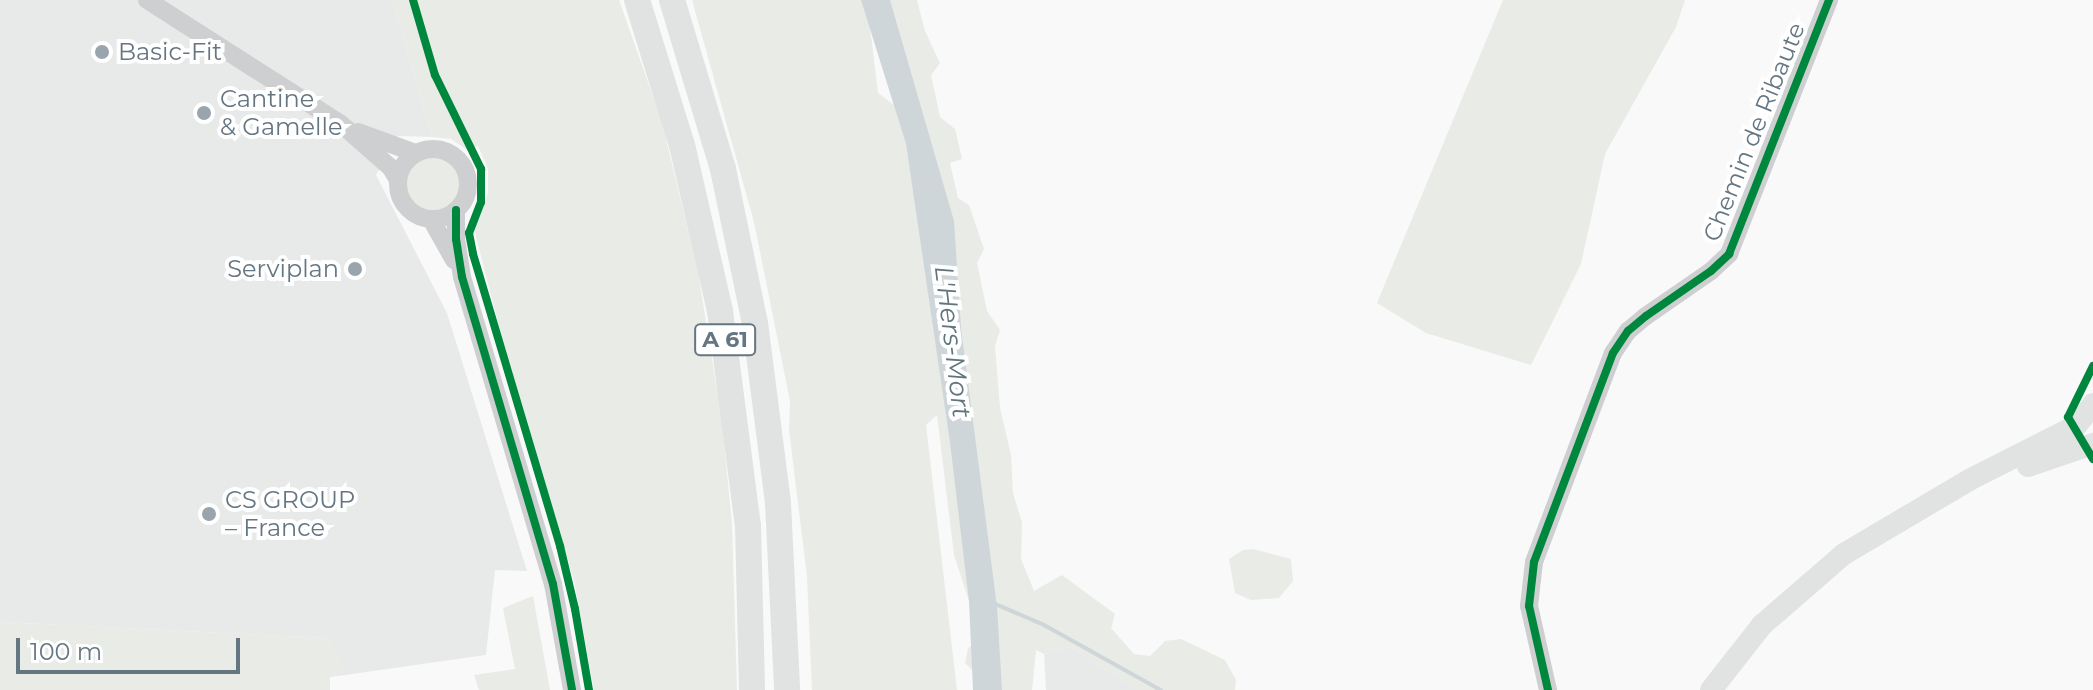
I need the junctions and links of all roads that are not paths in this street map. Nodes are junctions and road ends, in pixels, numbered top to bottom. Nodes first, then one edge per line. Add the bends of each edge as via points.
1 (147, 0) edge
2 (637, 0) edge
3 (672, 0) edge
4 (1829, 0) edge
5 (341, 124) junction
6 (415, 153) junction
7 (398, 180) junction
8 (456, 210) junction
9 (431, 219) junction
10 (462, 277) junction
11 (2093, 404) edge
12 (2093, 444) edge
13 (1938, 501) junction
14 (572, 690) edge
15 (752, 690) edge
16 (787, 690) edge
17 (1548, 690) edge
18 (1711, 690) edge

1 - 5 street
2 - 15 highway, A 61 via 682,145 720,311 748,526
3 - 16 highway, A 61 via 723,169 755,323 779,518
4 - 17 street, Chemin de Ribaute via 1729,254 1628,331 1613,353 1534,562 1529,606
5 - 6 street
5 - 7 street
6 - 7 street
6 - 8 street via 448,152 464,167 467,190
7 - 9 street via 408,209
8 - 9 street
8 - 10 street
9 - 10 street
10 - 14 street via 553,584
11 - 13 main road via 2076,426
12 - 13 main road
13 - 18 main road via 1853,548 1794,594

